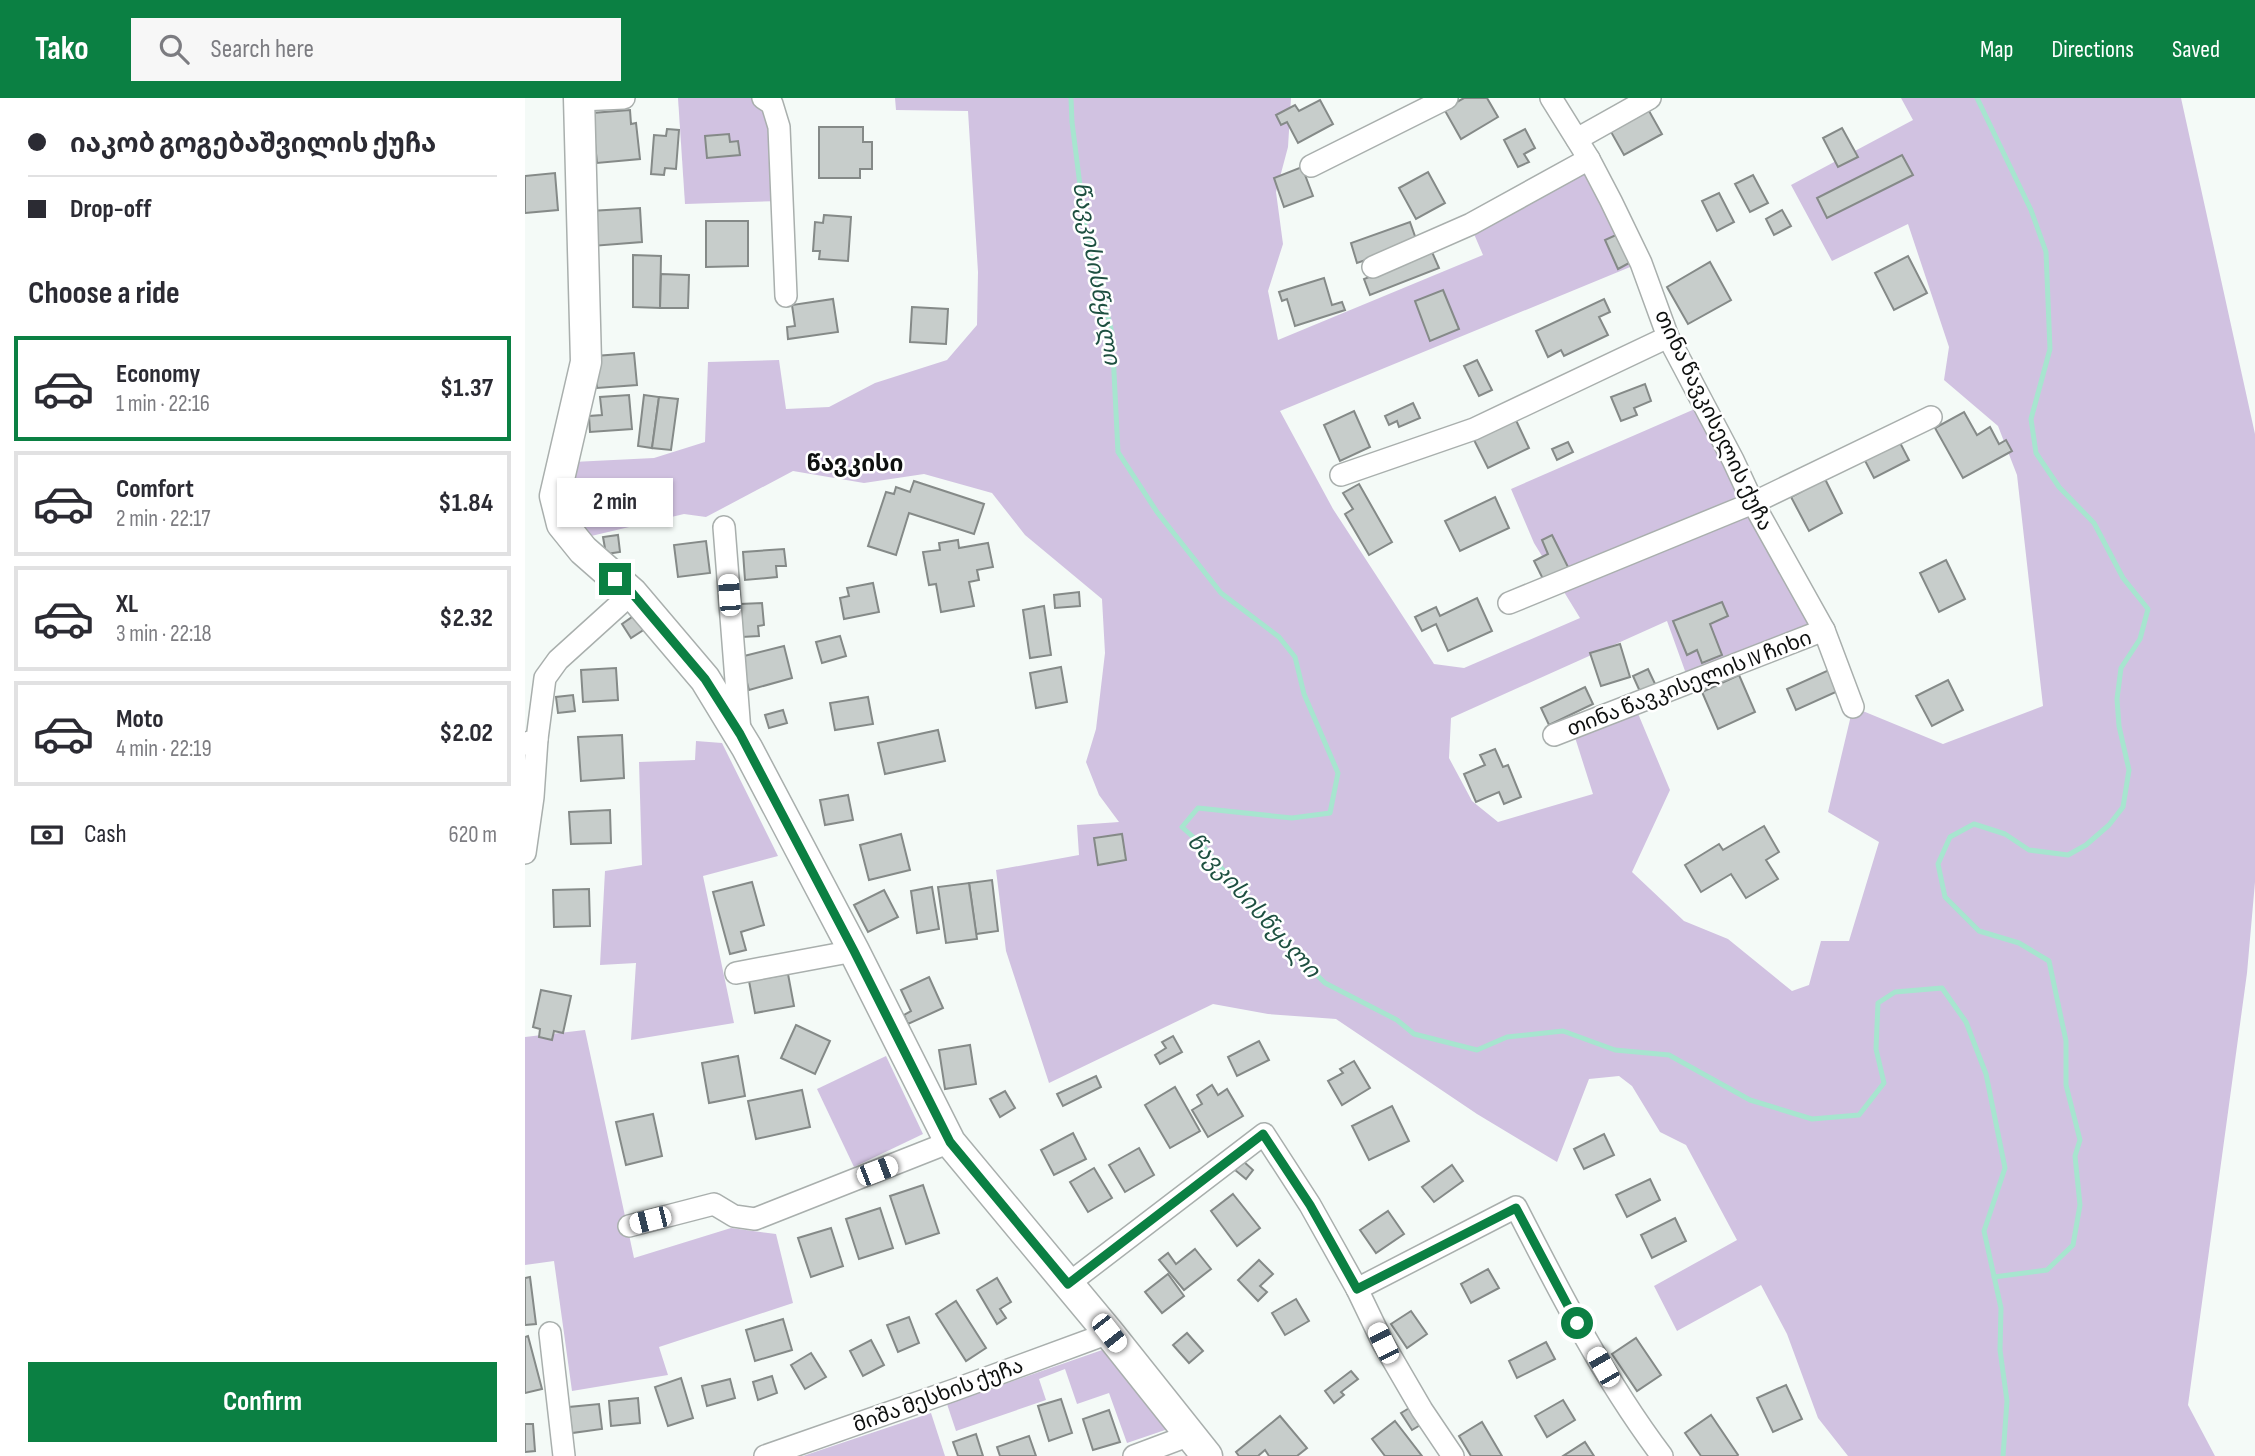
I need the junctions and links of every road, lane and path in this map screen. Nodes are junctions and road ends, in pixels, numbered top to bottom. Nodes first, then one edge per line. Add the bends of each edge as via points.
1 (624, 98) edge
2 (763, 98) edge
3 (1447, 98) edge
4 (1551, 98) edge
5 (1650, 98) edge
6 (580, 99) edge
7 (1577, 139) junction
8 (1589, 159) junction
9 (1311, 166) dead end
10 (1373, 267) dead end
11 (786, 296) dead end
12 (1668, 337) junction
13 (1931, 417) dead end
14 (1341, 475) dead end
15 (1753, 503) junction
16 (724, 527) dead end
17 (632, 593) junction
18 (1509, 603) dead end
19 (1824, 630) junction
20 (1853, 706) dead end
21 (740, 734) junction
22 (1554, 735) dead end
23 (531, 742) edge
24 (525, 853) edge
25 (854, 951) junction
26 (736, 973) dead end
27 (950, 1142) junction
28 (629, 1226) dead end
29 (1068, 1284) junction
30 (1357, 1289) junction
31 (550, 1333) dead end
32 (1109, 1333) junction
33 (1199, 1446) edge
34 (564, 1456) edge
35 (765, 1456) edge
36 (1134, 1456) edge
37 (1453, 1456) edge
38 (1662, 1456) edge

1 - 6 street
2 - 11 street via 772,104 779,127
3 - 9 street
4 - 7 street, თინა წავკისელის ქუჩა
5 - 7 street
6 - 17 street via 586,362 555,496 562,524 583,550
7 - 8 street, თინა წავკისელის ქუჩა
8 - 10 street via 1471,223
8 - 12 street, თინა წავკისელის ქუჩა via 1640,263
12 - 14 street via 1474,429
12 - 15 street, თინა წავკისელის ქუჩა
13 - 15 street
15 - 18 street
15 - 19 street, თინა წავკისელის ქუჩა
16 - 21 street
17 - 21 street via 705,679
17 - 23 street via 558,660 545,678
19 - 20 street, თინა წავკისელის ქუჩა
19 - 22 street, თინა წავკისელის IV ჩიხი
21 - 25 street
23 - 24 street via 533,797
25 - 26 street
25 - 27 street
27 - 28 street via 755,1219 734,1216 714,1204
27 - 29 street
29 - 30 street via 1263,1134
29 - 32 street
30 - 37 street via 1383,1343
30 - 38 street via 1516,1208 1629,1412
31 - 34 street
32 - 33 street
32 - 35 street, მიშა მესხის ქუჩა
33 - 36 street

